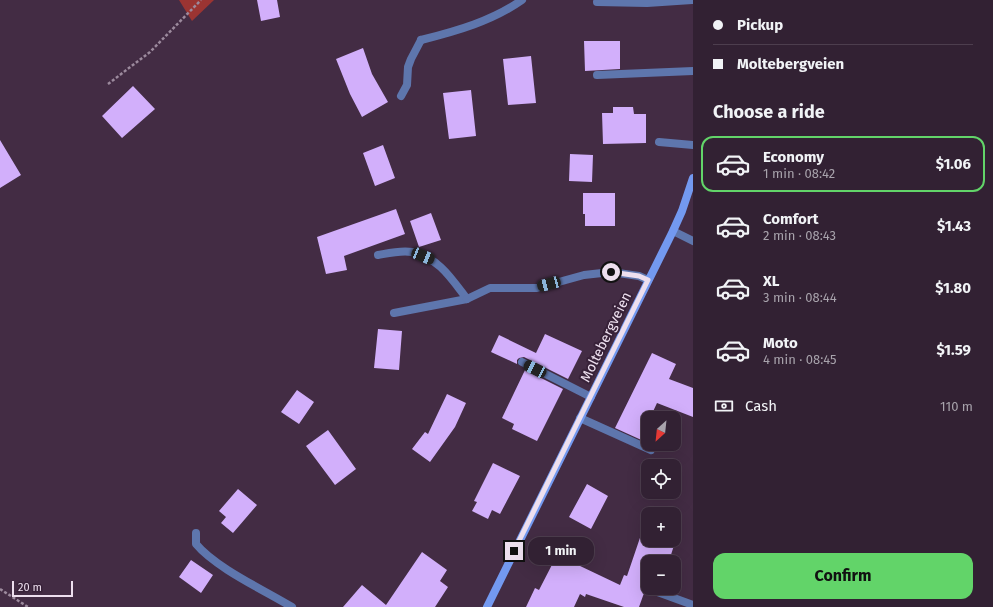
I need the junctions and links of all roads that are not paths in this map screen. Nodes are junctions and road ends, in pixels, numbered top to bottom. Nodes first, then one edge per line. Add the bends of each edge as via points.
1 (522, 0) edge
2 (692, 0) edge
3 (597, 2) dead end
4 (693, 71) edge
5 (597, 75) dead end
6 (401, 96) dead end
7 (658, 142) dead end
8 (693, 145) edge
9 (693, 178) edge
10 (673, 231) junction
11 (693, 241) edge
12 (378, 255) dead end
13 (648, 280) junction
14 (467, 299) junction
15 (394, 313) dead end
16 (522, 362) dead end
17 (591, 397) junction
18 (580, 418) junction
19 (641, 445) edge
20 (196, 533) dead end
21 (666, 595) edge
22 (693, 605) edge
23 (292, 607) edge
24 (487, 607) edge

1 - 6 street via 483,21 421,40 410,59 407,85
2 - 3 street via 647,3
4 - 5 street
7 - 8 street
9 - 10 main road, Moltebergveien
10 - 11 street
10 - 13 main road, Moltebergveien
12 - 14 street via 412,252 435,261
13 - 14 street via 639,276 611,272 584,275 537,288 490,288
13 - 17 main road, Moltebergveien
14 - 15 street
16 - 17 street, Moltebergveien
17 - 18 main road, Moltebergveien
18 - 19 street
18 - 24 main road, Moltebergveien
20 - 23 street via 196,544 202,551 233,573
21 - 22 street

